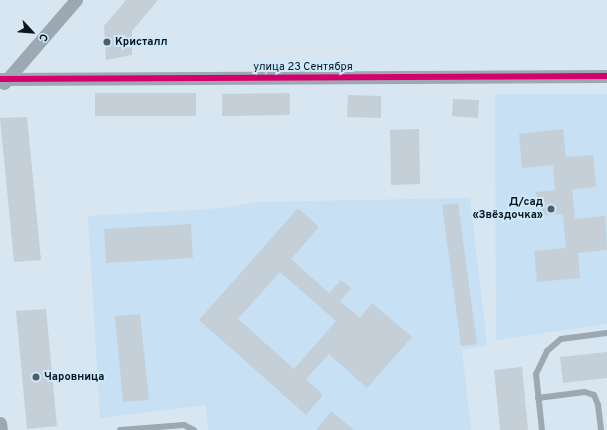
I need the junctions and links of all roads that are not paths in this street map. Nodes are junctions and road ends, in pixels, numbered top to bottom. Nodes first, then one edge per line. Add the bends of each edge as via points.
1 (76, 0) edge
2 (607, 76) edge
3 (3, 82) edge
4 (607, 333) edge
5 (538, 398) junction
6 (0, 423) edge
7 (1, 430) edge
8 (120, 430) edge
9 (194, 430) edge
10 (542, 430) edge
11 (601, 430) edge

1 - 3 street
2 - 3 street, улица 23 Сентября
4 - 5 lane via 561,339 546,351 536,374
5 - 10 lane
5 - 11 lane via 585,392 594,395
6 - 7 street
8 - 9 lane via 184,425

